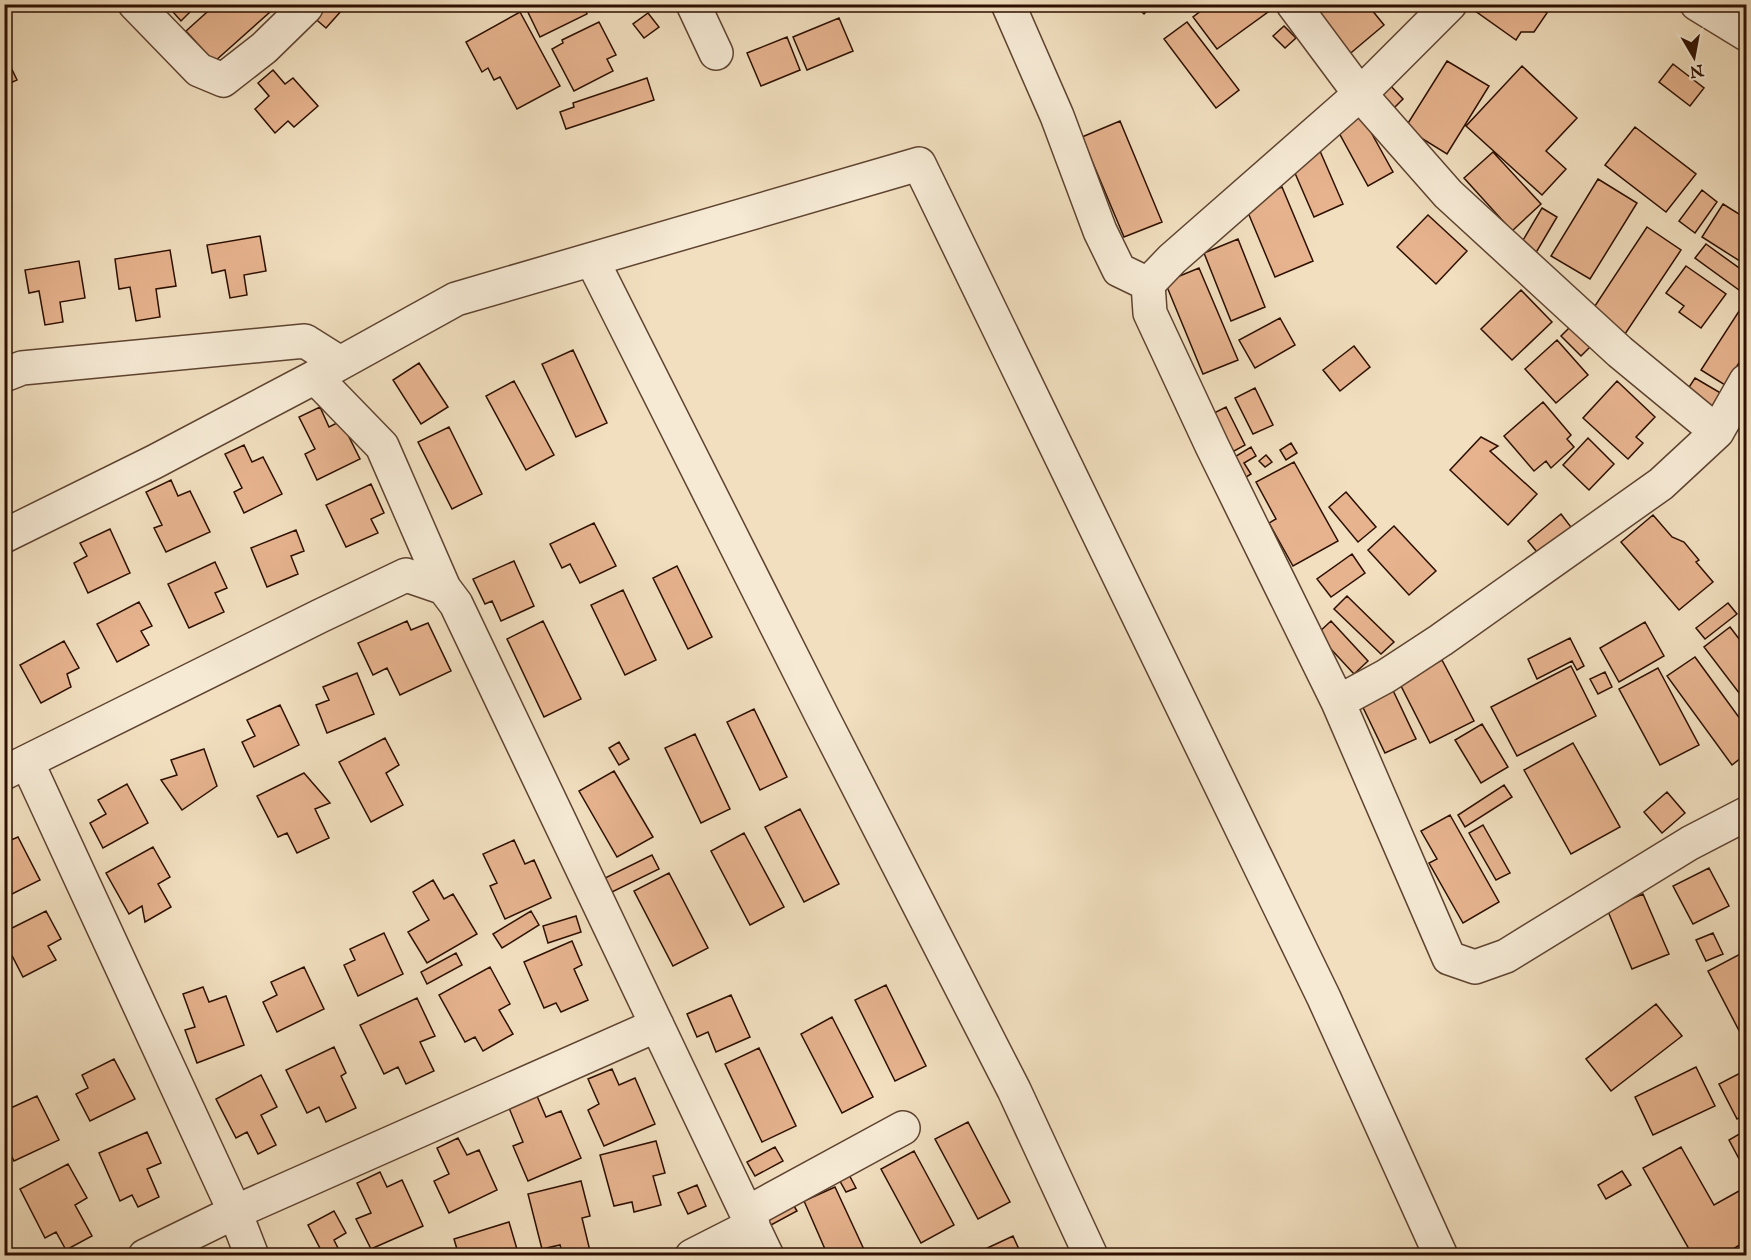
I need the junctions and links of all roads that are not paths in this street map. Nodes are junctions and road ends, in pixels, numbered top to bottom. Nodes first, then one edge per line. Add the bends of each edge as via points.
1 (135, 4) edge
2 (693, 4) edge
3 (1008, 4) edge
4 (1293, 4) edge
5 (1450, 4) edge
6 (1697, 4) edge
7 (306, 7) dead end
8 (1746, 34) edge
9 (716, 53) dead end
10 (1360, 94) junction
11 (592, 260) junction
12 (1148, 284) junction
13 (328, 370) junction
14 (4, 375) edge
15 (1746, 381) edge
16 (1718, 432) junction
17 (4, 536) edge
18 (444, 588) junction
19 (1338, 702) junction
20 (16, 768) edge
21 (1746, 814) edge
22 (657, 1025) junction
23 (903, 1128) dead end
24 (236, 1212) junction
25 (750, 1219) junction
26 (144, 1256) edge
27 (252, 1256) edge
28 (692, 1256) edge
29 (767, 1256) edge
30 (1091, 1256) edge
31 (1441, 1256) edge

1 - 7 street via 199,70 223,80 264,48
2 - 9 street
3 - 12 street via 1119,270
4 - 10 street
5 - 10 street
6 - 8 street
10 - 12 street
10 - 16 street via 1448,194 1620,352
11 - 13 street via 456,300
11 - 30 street via 1014,1090
11 - 31 street via 919,164 1324,998
12 - 19 street via 1150,313
13 - 14 street via 305,341 22,368
13 - 17 street
13 - 18 street via 382,446
15 - 16 street
16 - 19 street via 1661,484 1441,640
18 - 20 street via 406,575
18 - 22 street via 456,604
19 - 21 street via 1449,958 1475,967 1506,956 1690,843
20 - 24 street
22 - 24 street
22 - 25 street
23 - 25 street
24 - 26 street
24 - 27 street
25 - 28 street
25 - 29 street

